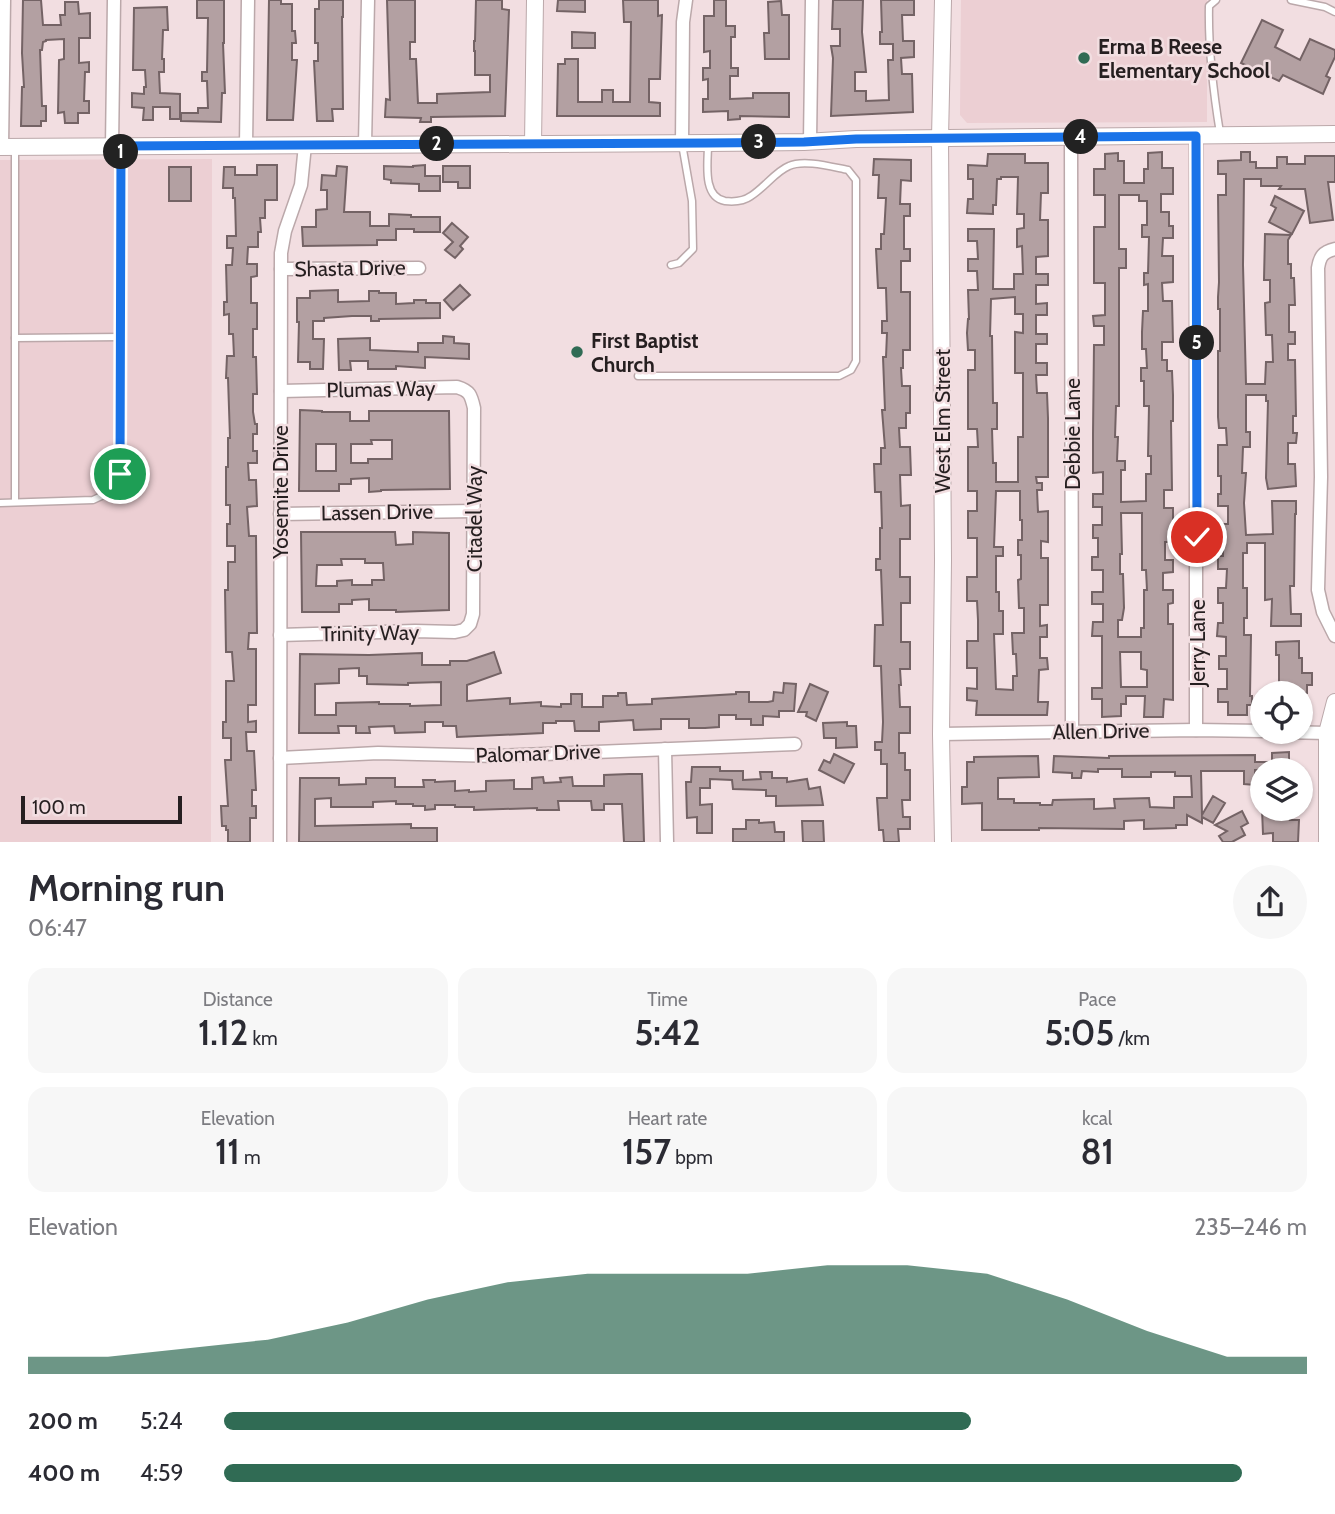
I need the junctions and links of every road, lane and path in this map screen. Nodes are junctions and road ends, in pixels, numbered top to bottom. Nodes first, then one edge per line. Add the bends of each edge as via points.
1 (4, 0) edge
2 (114, 0) edge
3 (248, 0) edge
4 (368, 0) edge
5 (535, 0) edge
6 (686, 0) edge
7 (813, 0) edge
8 (943, 0) edge
9 (1216, 0) edge
10 (1291, 0) edge
11 (1335, 12) edge
12 (1335, 134) edge
13 (1220, 135) junction
14 (1196, 136) junction
15 (1071, 137) junction
16 (940, 138) junction
17 (807, 141) junction
18 (682, 143) junction
19 (708, 143) junction
20 (365, 144) junction
21 (533, 144) junction
22 (246, 145) junction
23 (305, 145) junction
24 (6, 146) edge
25 (117, 146) junction
26 (803, 163) junction
27 (1335, 249) edge
28 (671, 265) dead end
29 (419, 268) dead end
30 (281, 269) junction
31 (122, 337) junction
32 (15, 338) junction
33 (638, 376) dead end
34 (281, 391) junction
35 (473, 402) joint
36 (15, 502) junction
37 (0, 503) edge
38 (474, 511) junction
39 (280, 514) junction
40 (459, 631) joint
41 (280, 635) junction
42 (1335, 636) edge
43 (1335, 702) edge
44 (1196, 730) junction
45 (1250, 731) edge
46 (1072, 732) junction
47 (1313, 733) edge
48 (1327, 733) junction
49 (941, 734) junction
50 (796, 744) dead end
51 (665, 749) junction
52 (281, 758) junction
53 (280, 842) edge
54 (667, 842) edge
55 (943, 842) edge
56 (1327, 842) edge

1 - 24 street
2 - 25 street
3 - 22 street
4 - 20 street
5 - 21 street
6 - 18 street
7 - 17 street
8 - 16 street, West Elm Street
9 - 13 lane via 1209,6 1209,41
10 - 11 lane
12 - 13 street
13 - 14 street
14 - 15 street
14 - 44 street, Jerry Lane
15 - 16 street
15 - 46 street, Debbie Lane
16 - 17 street
16 - 49 street, West Elm Street
17 - 19 street
17 - 26 lane
18 - 19 street
18 - 21 street
18 - 28 lane via 692,201 692,249 680,263
19 - 26 lane via 709,187 720,200 749,197 789,166
20 - 21 street
20 - 23 street
22 - 23 street
22 - 25 street
23 - 30 street, Yosemite Drive via 301,185 285,231
24 - 25 street
24 - 32 lane
25 - 31 lane
26 - 33 lane via 848,170 856,180 856,361 851,370 839,376
27 - 42 street via 1325,251 1318,268 1318,590
29 - 30 street, Shasta Drive
30 - 34 street, Yosemite Drive
31 - 32 lane
31 - 36 lane via 121,468 117,482 108,493 87,502
32 - 36 lane
34 - 35 street, Plumas Way via 457,387 466,390
34 - 39 street, Yosemite Drive
35 - 38 street, Citadel Way
36 - 37 lane
38 - 39 street, Lassen Drive
38 - 40 street, Citadel Way via 473,614 470,624
39 - 41 street, Yosemite Drive
40 - 41 street, Trinity Way
41 - 52 street, Yosemite Drive
43 - 48 street
44 - 45 street, Allen Drive
44 - 46 street, Allen Drive
46 - 49 street, Allen Drive
47 - 48 street
48 - 56 street
49 - 55 street, West Elm Street
50 - 51 street, Palomar Drive
51 - 52 street, Palomar Drive via 498,756 377,752
51 - 54 street
52 - 53 street, Yosemite Drive

